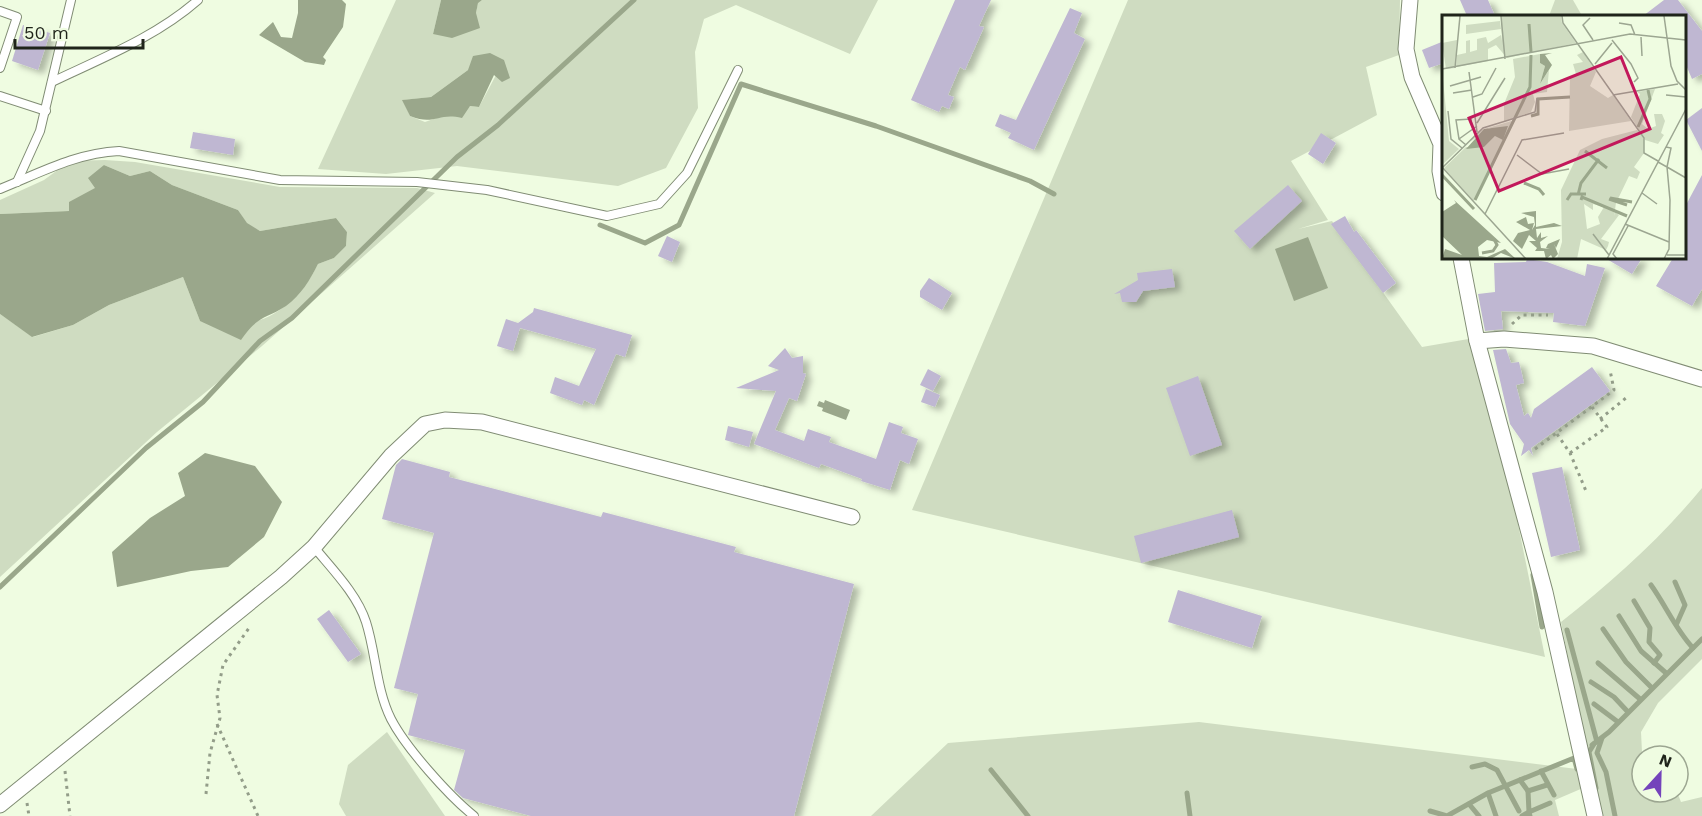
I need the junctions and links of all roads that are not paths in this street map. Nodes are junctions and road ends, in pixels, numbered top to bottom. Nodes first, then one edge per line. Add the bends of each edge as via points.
1 (71, 0) edge
2 (198, 0) edge
3 (1410, 0) edge
4 (0, 11) edge
5 (0, 68) edge
6 (738, 70) dead end
7 (52, 82) junction
8 (0, 96) edge
9 (46, 111) junction
10 (1442, 170) edge
11 (17, 182) junction
12 (0, 189) edge
13 (1461, 260) edge
14 (1477, 341) junction
15 (1702, 379) edge
16 (852, 517) dead end
17 (314, 547) junction
18 (0, 805) edge
19 (474, 816) edge
20 (1595, 816) edge

1 - 7 lane
2 - 7 lane via 151,33
3 - 10 street via 1406,49 1412,77 1441,144
4 - 5 lane via 17,16
6 - 11 lane via 687,173 659,204 607,216 487,190 417,182 280,180 119,151 71,158
7 - 9 lane
8 - 9 lane
9 - 11 lane
11 - 12 lane
13 - 14 street
14 - 15 street via 1504,339 1593,346
14 - 20 street via 1545,592
16 - 17 street via 482,422 445,420 425,424 411,435
17 - 18 street
17 - 19 lane via 353,596 366,620 391,718 409,746

